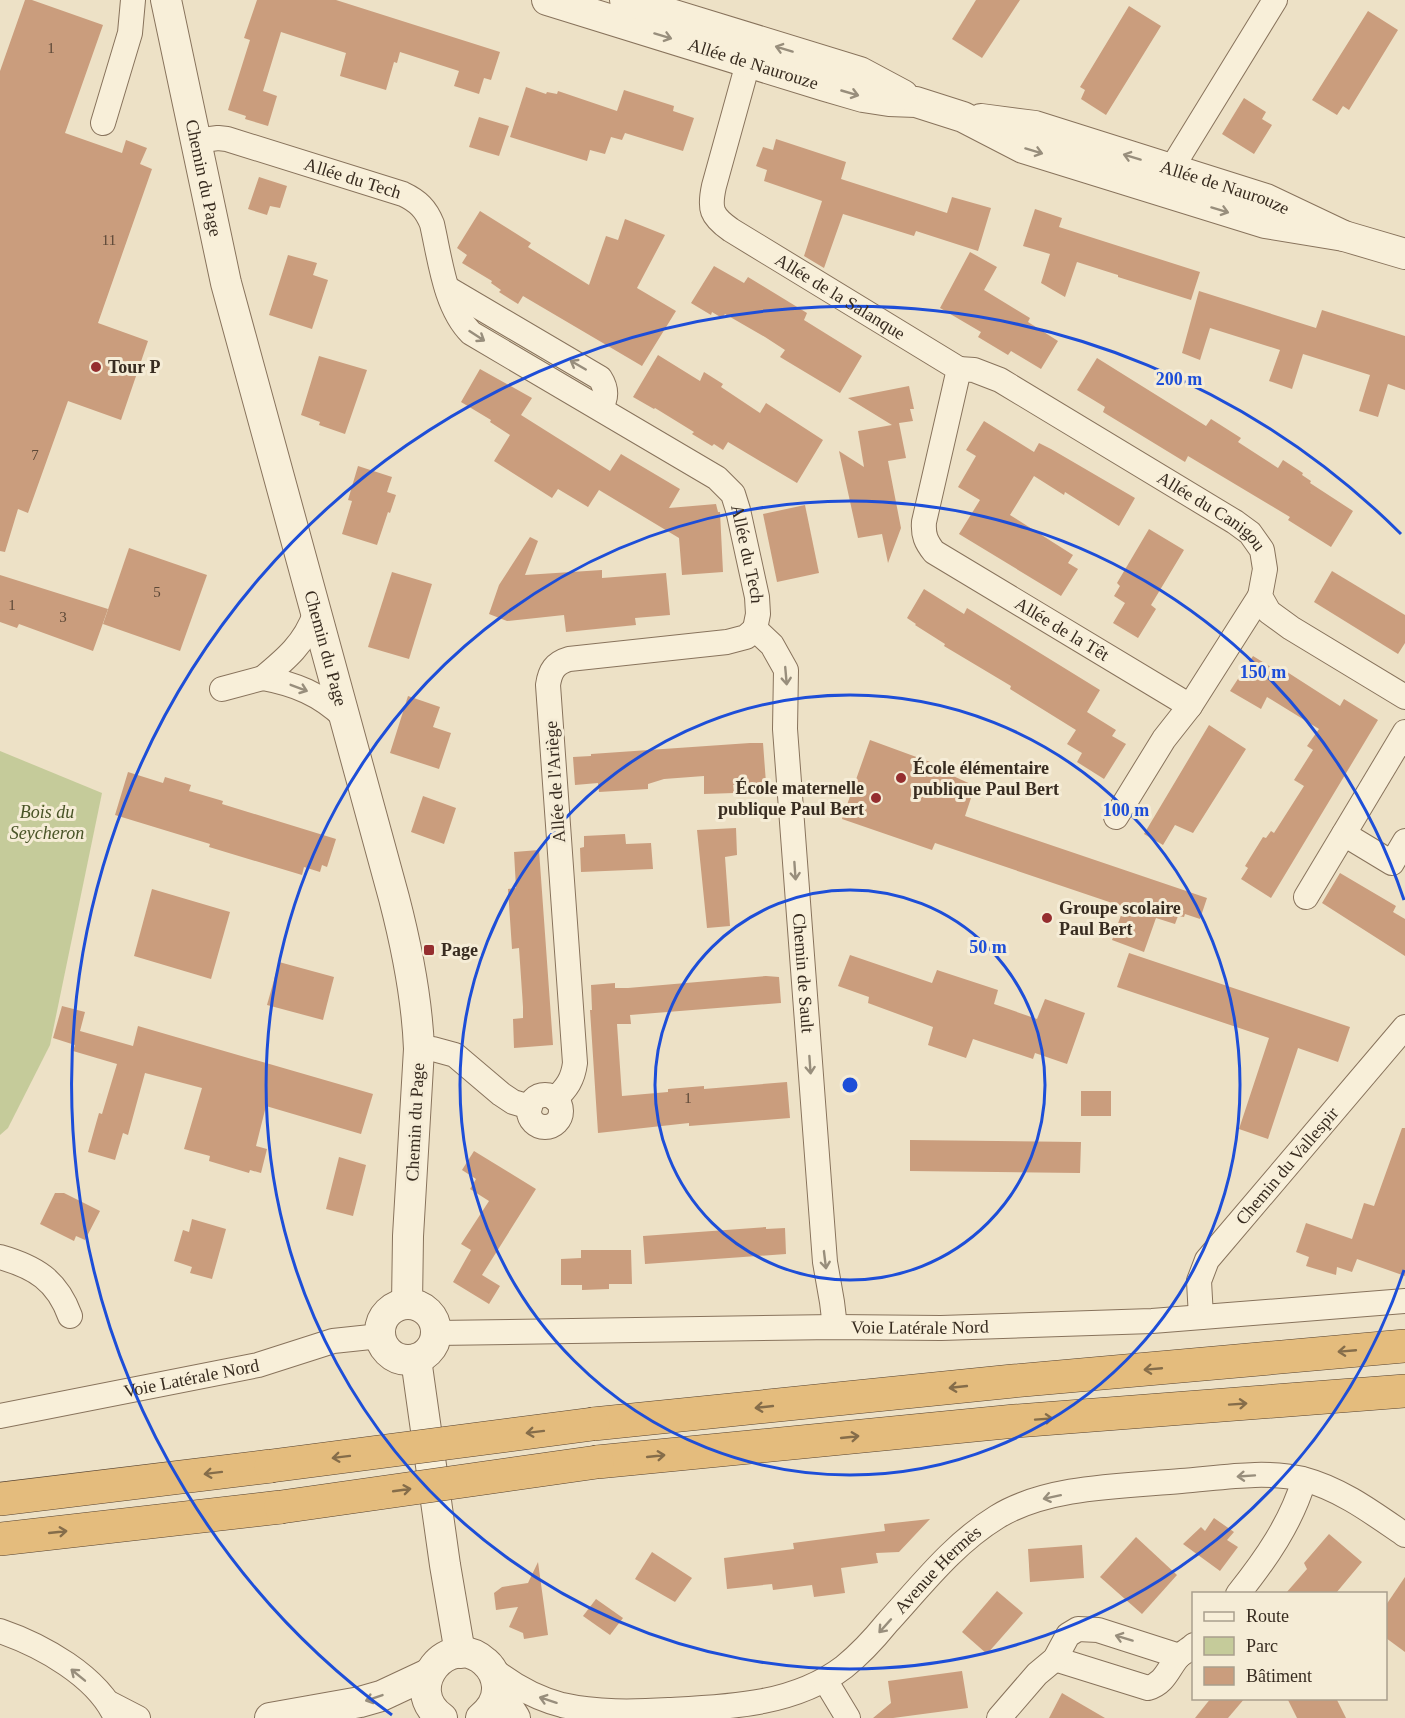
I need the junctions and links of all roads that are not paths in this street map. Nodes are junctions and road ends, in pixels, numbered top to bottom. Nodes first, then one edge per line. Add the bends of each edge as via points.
1 (133, 0) edge
2 (166, 0) edge
3 (547, 0) edge
4 (1275, 0) edge
5 (631, 7) edge
6 (752, 51) junction
7 (103, 123) dead end
8 (195, 141) junction
9 (1165, 180) junction
10 (1405, 254) edge
11 (959, 369) junction
12 (1260, 596) junction
13 (315, 614) junction
14 (755, 629) junction
15 (263, 678) junction
16 (222, 689) dead end
17 (1405, 697) edge
18 (1190, 706) junction
19 (344, 717) junction
20 (1405, 732) edge
21 (1116, 817) dead end
22 (1344, 834) junction
23 (1405, 842) edge
24 (1306, 897) dead end
25 (1405, 1027) edge
26 (419, 1049) junction
27 (0, 1257) edge
28 (1405, 1301) edge
29 (407, 1304) junction
30 (70, 1316) dead end
31 (1201, 1317) junction
32 (835, 1327) junction
33 (436, 1333) junction
34 (380, 1336) junction
35 (1405, 1346) edge
36 (416, 1359) junction
37 (1405, 1391) edge
38 (0, 1416) edge
39 (1304, 1480) junction
40 (0, 1498) edge
41 (1405, 1535) edge
42 (0, 1539) edge
43 (1239, 1592) edge
44 (0, 1631) edge
45 (1186, 1651) edge
46 (460, 1653) junction
47 (1055, 1659) junction
48 (428, 1674) junction
49 (494, 1678) junction
50 (825, 1680) junction
51 (112, 1711) edge
52 (138, 1718) edge
53 (270, 1718) edge
54 (442, 1718) edge
55 (481, 1718) edge
56 (515, 1718) edge
57 (848, 1718) edge
58 (999, 1718) edge

1 - 7 street via 129,39
2 - 8 street, Chemin du Page
3 - 5 street
4 - 9 street
5 - 6 street, Allée de Naurouze
6 - 9 street, Allée de Naurouze via 860,72 916,102 963,117 1023,148
6 - 11 street, Allée de la Salanque via 714,186 711,201 715,217 730,230
8 - 13 street, Chemin du Page via 226,283
8 - 14 street, Allée du Tech via 222,138 412,198 424,208 447,288 600,378 606,391 600,408 729,488 738,510 757,597
9 - 10 street, Allée de Naurouze via 1265,223 1344,236
11 - 12 street, Allée du Canigou via 1000,380 1243,527 1262,550 1265,569
11 - 18 street, Allée de la Têt via 924,522 927,543 934,552
12 - 17 street via 1278,621
12 - 18 street
13 - 15 street via 306,637
13 - 19 street, Chemin du Page
14 - 26 street, Allée de l'Ariège via 746,637 727,642 569,659 551,672 548,685 575,1063 568,1088 555,1099 560,1105 559,1118 554,1124 541,1126 531,1117 530,1107 501,1094 455,1055
14 -> 32 street, Chemin de Sault via 772,645 786,669 785,729 801,953 825,1262
15 - 16 street
15 -> 19 street via 317,695
18 - 21 street via 1164,739
19 - 26 street, Chemin du Page via 401,923 414,991
20 - 22 street
22 - 23 street via 1392,863
22 - 24 street
25 - 31 street, Chemin du Vallespir via 1207,1260 1199,1281
26 - 29 street, Chemin du Page
27 - 30 street via 54,1284
28 - 31 street, Voie Latérale Nord
29 - 33 street via 416,1305 431,1316
29 - 34 street via 384,1317
31 - 32 street, Voie Latérale Nord via 940,1328
32 - 33 street, Voie Latérale Nord
33 - 36 street via 430,1349
34 - 36 street via 388,1353 406,1360
34 - 38 street, Voie Latérale Nord via 333,1341 258,1365
35 -> 40 highway, bridge via 593,1424
36 - 46 street
42 -> 37 highway, bridge via 281,1507 597,1462 1015,1422
39 - 41 street, Avenue Hermès via 1347,1497
39 - 43 street via 1278,1539
39 -> 50 street, Avenue Hermès via 1271,1475 1115,1487 1041,1499 999,1516 953,1551 863,1650
51 -> 44 street via 94,1687 52,1654
45 -> 47 street via 1085,1628 1068,1635
45 - 47 street via 1164,1679 1148,1688
46 - 48 street via 435,1663
46 - 49 street via 482,1659
47 - 58 street
48 -> 53 street via 360,1702
48 - 54 street via 427,1698
50 -> 49 street, Avenue Hermès via 752,1704 610,1711 561,1705
49 - 55 street via 492,1707
49 - 56 street
50 - 57 street
51 - 52 street

